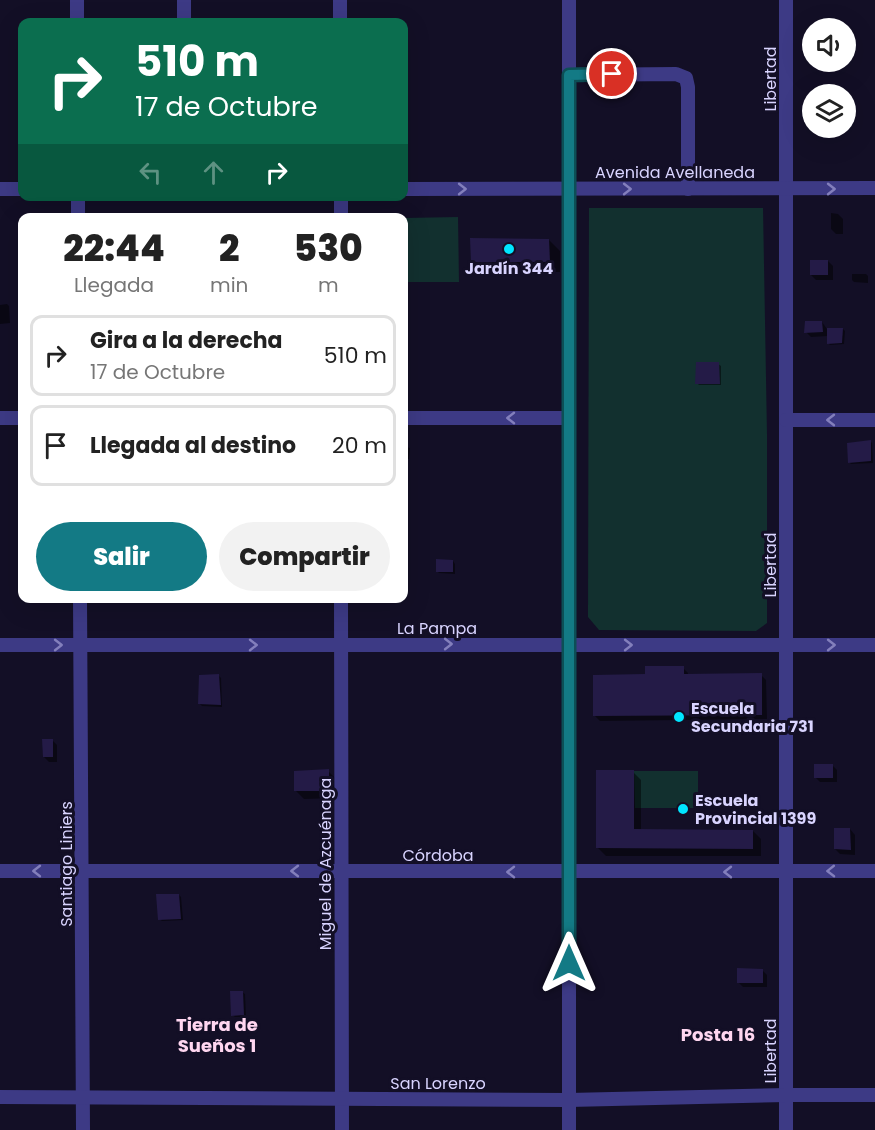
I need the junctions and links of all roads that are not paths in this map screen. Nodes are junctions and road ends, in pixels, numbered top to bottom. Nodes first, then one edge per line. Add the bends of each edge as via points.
1 (77, 0) edge
2 (184, 0) edge
3 (340, 0) edge
4 (569, 0) edge
5 (786, 0) edge
6 (77, 18) edge
7 (184, 18) edge
8 (340, 18) edge
9 (569, 75) junction
10 (0, 189) edge
11 (18, 189) edge
12 (408, 189) edge
13 (569, 189) junction
14 (688, 189) junction
15 (786, 189) junction
16 (875, 189) edge
17 (0, 418) edge
18 (18, 418) edge
19 (408, 418) edge
20 (569, 418) junction
21 (786, 420) junction
22 (875, 420) edge
23 (80, 603) edge
24 (341, 603) edge
25 (569, 644) junction
26 (0, 645) edge
27 (80, 645) junction
28 (341, 645) junction
29 (875, 645) edge
30 (786, 646) junction
31 (0, 871) edge
32 (83, 871) junction
33 (875, 871) edge
34 (341, 872) junction
35 (569, 872) junction
36 (786, 872) junction
37 (786, 1095) junction
38 (875, 1095) edge
39 (0, 1097) edge
40 (83, 1098) junction
41 (342, 1099) junction
42 (569, 1100) junction
43 (83, 1130) edge
44 (342, 1130) edge
45 (569, 1130) edge
46 (786, 1130) edge

1 - 6 street
2 - 7 street
3 - 8 street
4 - 9 street
5 - 15 street, Libertad
9 - 13 street
9 - 14 street via 676,74 686,78
10 - 11 street
12 -> 13 street, Avenida Avellaneda
13 -> 14 street, Avenida Avellaneda
13 - 20 street
14 - 15 street, Avenida Avellaneda
15 -> 16 street, Avenida Avellaneda
15 - 21 street, Libertad
17 - 18 street
20 -> 19 street
20 - 25 street
22 -> 21 street
21 - 30 street, Libertad
23 - 27 street, Santiago Liniers
24 - 28 street, Miguel de Azcuénaga
28 -> 25 street, La Pampa
25 -> 30 street, La Pampa
25 - 35 street
26 -> 27 street, La Pampa
27 -> 28 street, La Pampa
27 - 32 street, Santiago Liniers
28 - 34 street, Miguel de Azcuénaga
30 -> 29 street, La Pampa
30 - 36 street, Libertad
32 -> 31 street, Córdoba
34 -> 32 street, Córdoba
32 - 40 street, Santiago Liniers
33 -> 36 street, Córdoba
35 -> 34 street, Córdoba
34 - 41 street, Miguel de Azcuénaga
36 -> 35 street, Córdoba
35 - 42 street
36 - 37 street, Libertad
37 - 38 street, San Lorenzo
37 - 42 street, San Lorenzo
37 - 46 street, Libertad
39 - 40 street, San Lorenzo
40 - 41 street, San Lorenzo
40 - 43 street, Santiago Liniers
41 - 42 street, San Lorenzo
41 - 44 street, Miguel de Azcuénaga
42 - 45 street

